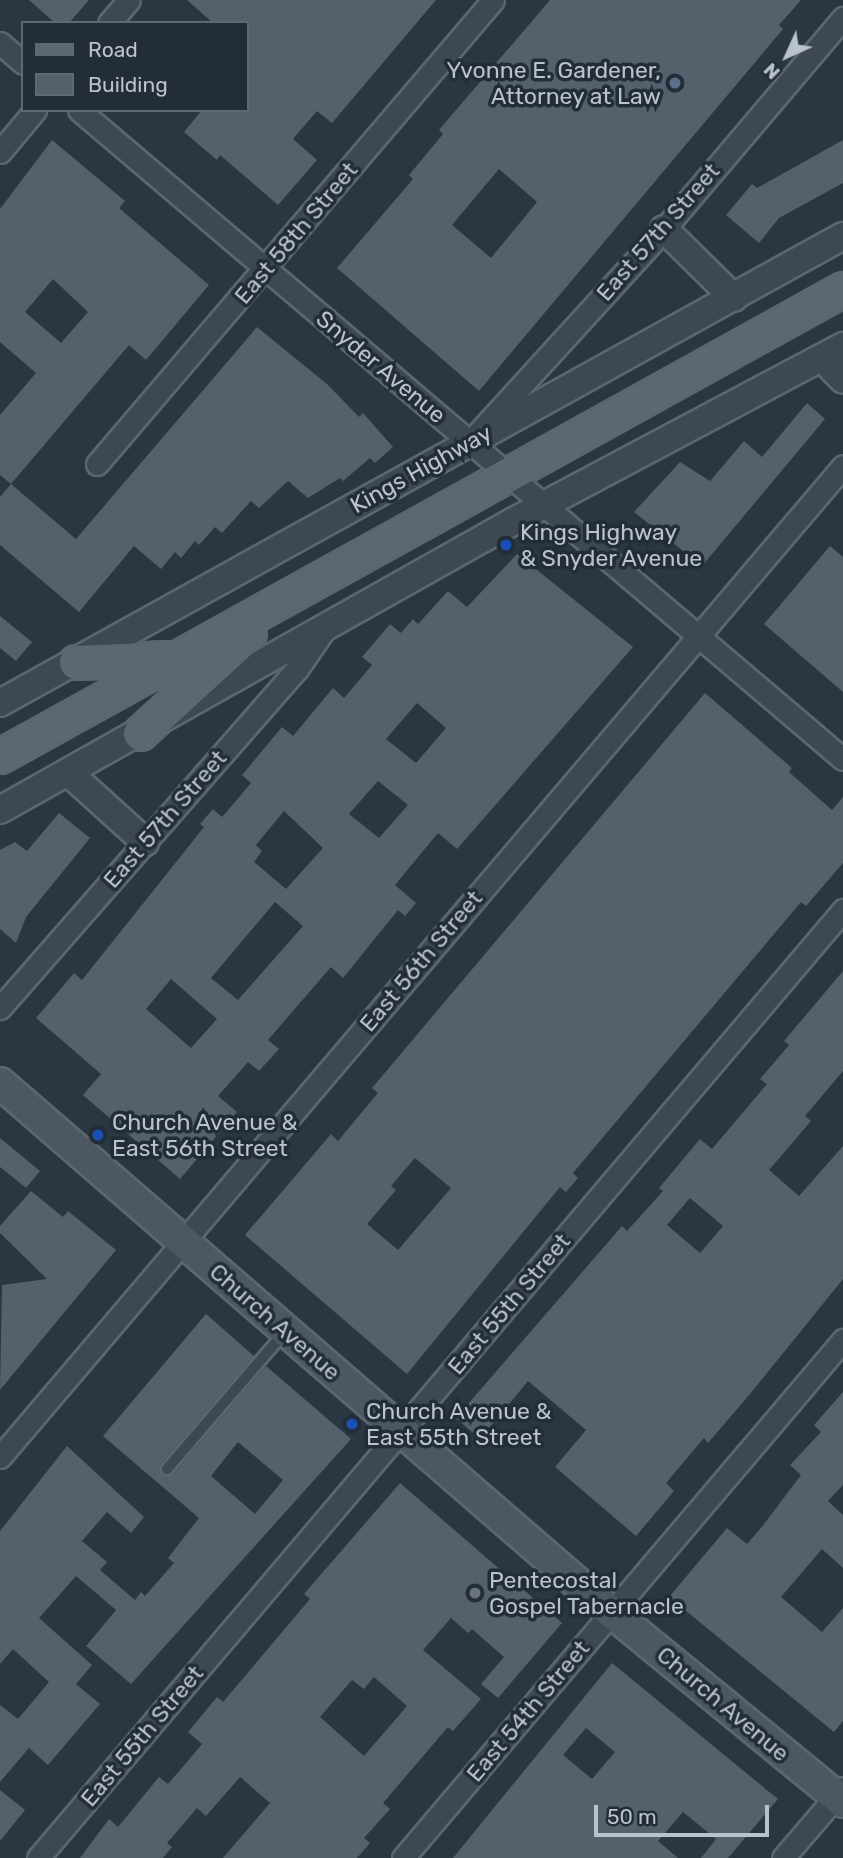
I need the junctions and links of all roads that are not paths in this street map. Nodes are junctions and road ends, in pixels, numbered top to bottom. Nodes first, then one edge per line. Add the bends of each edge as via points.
1 (129, 0) edge
2 (493, 0) edge
3 (843, 18) edge
4 (111, 21) edge
5 (0, 43) edge
6 (21, 61) edge
7 (34, 112) edge
8 (81, 112) edge
9 (0, 152) edge
10 (664, 229) junction
11 (843, 236) edge
12 (266, 270) junction
13 (839, 293) edge
14 (734, 298) junction
15 (833, 352) edge
16 (843, 380) edge
17 (470, 443) junction
18 (97, 464) dead end
19 (843, 466) edge
20 (507, 473) junction
21 (545, 505) junction
22 (289, 596) junction
23 (327, 627) junction
24 (696, 636) junction
25 (179, 657) junction
26 (76, 662) junction
27 (0, 703) edge
28 (140, 733) junction
29 (0, 756) edge
30 (843, 759) edge
31 (69, 773) junction
32 (0, 810) edge
33 (145, 842) junction
34 (843, 910) edge
35 (0, 1008) edge
36 (0, 1083) edge
37 (183, 1242) junction
38 (286, 1331) junction
39 (843, 1340) edge
40 (401, 1431) junction
41 (0, 1457) edge
42 (167, 1469) dead end
43 (611, 1612) junction
44 (841, 1796) edge
45 (38, 1858) edge
46 (403, 1858) edge
47 (783, 1858) edge

1 - 4 street
2 - 12 street, East 58th Street
3 - 10 street, East 57th Street
5 - 6 street
7 - 9 street
8 - 12 street, Snyder Avenue
10 - 14 street
10 - 17 street, East 57th Street
11 - 14 street, Kings Highway
12 - 17 street, Snyder Avenue
12 - 18 street, East 58th Street
13 - 20 main road, Kings Highway
14 - 17 street, Kings Highway
15 - 16 street
15 - 21 street
17 - 20 street, Snyder Avenue
17 - 26 street, Kings Highway
19 - 24 street, East 56th Street
20 - 21 street, Snyder Avenue
20 - 22 main road, Kings Highway
21 - 23 street
21 - 24 street, Snyder Avenue
22 - 25 main road, Kings Highway
22 - 28 main road
23 - 28 street
23 - 33 street, East 57th Street via 297,669
24 - 30 street, Snyder Avenue
24 - 37 street, East 56th Street
25 - 26 main road
25 - 29 main road, Kings Highway
26 - 27 street, Kings Highway
28 - 31 street
31 - 32 street
31 - 33 street
33 - 35 street, East 57th Street
34 - 40 street, East 55th Street
36 - 37 main road, Church Avenue
37 - 38 main road, Church Avenue
37 - 41 street, East 56th Street
38 - 40 main road, Church Avenue
38 - 42 lane
39 - 43 street, East 54th Street
40 - 43 main road, Church Avenue
40 - 45 street, East 55th Street
43 - 44 main road, Church Avenue
43 - 46 street, East 54th Street
44 - 47 street

